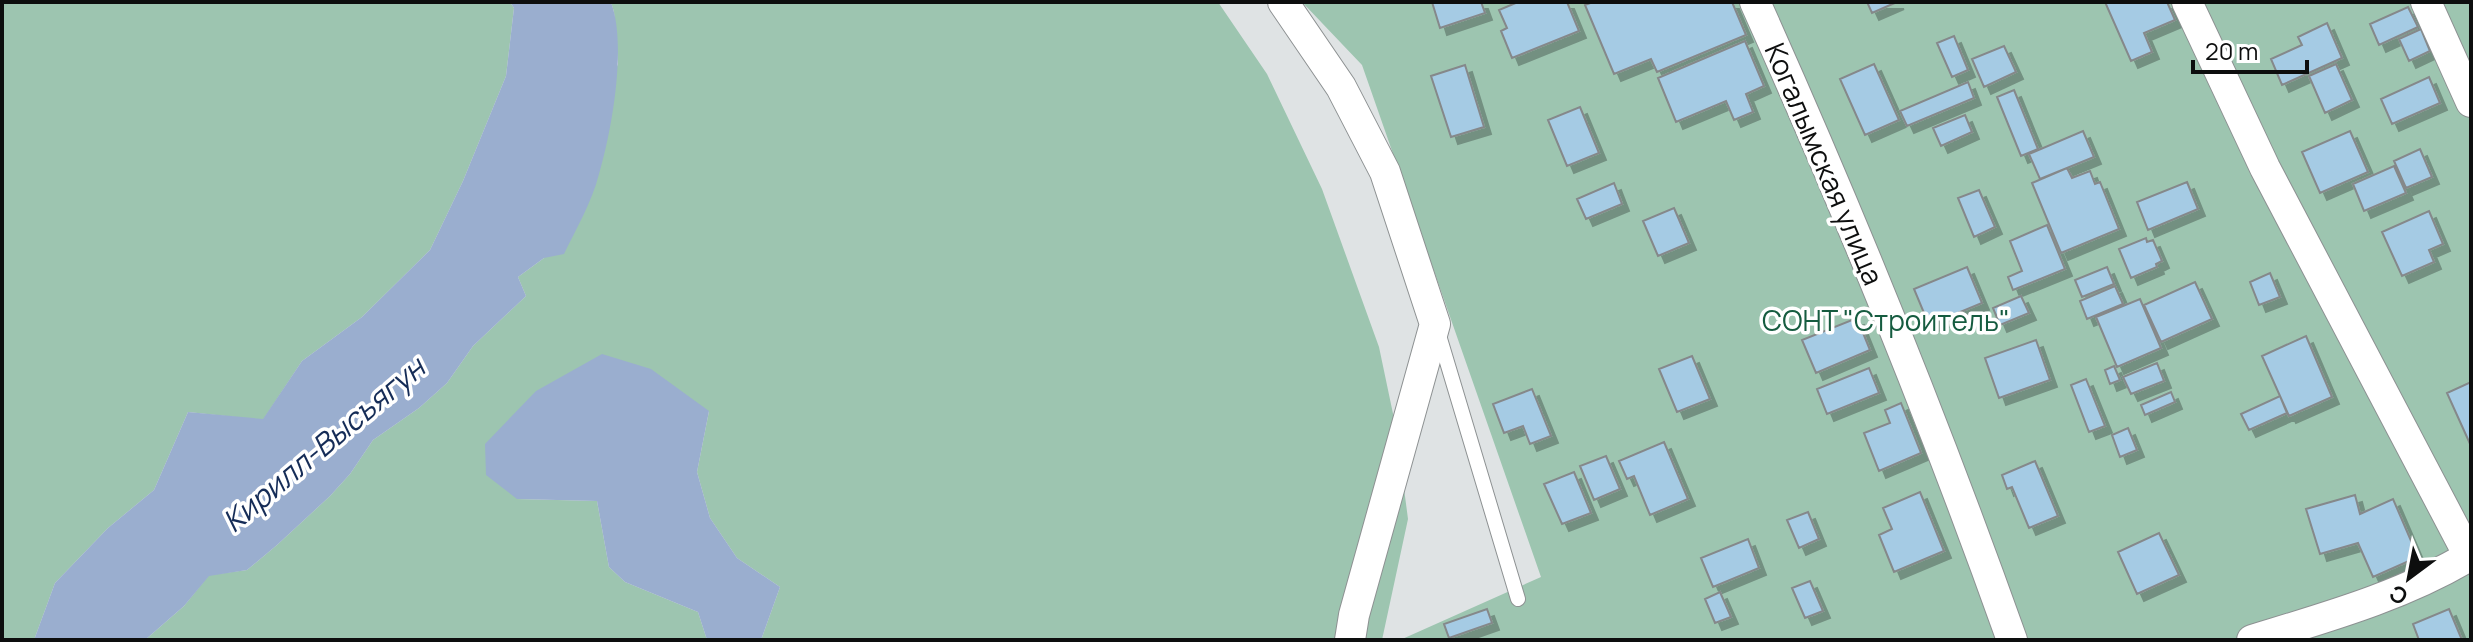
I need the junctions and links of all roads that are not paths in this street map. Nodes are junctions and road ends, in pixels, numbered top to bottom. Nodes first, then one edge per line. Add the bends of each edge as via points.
1 (1283, 2) edge
2 (1755, 2) edge
3 (2187, 2) edge
4 (2426, 2) edge
5 (2471, 102) edge
6 (1435, 324) junction
7 (2470, 555) edge
8 (1518, 599) dead end
9 (1350, 640) edge
10 (2012, 640) edge
11 (2252, 640) edge

1 - 6 street via 1341,87 1385,172
2 - 10 street, Когалымская улица via 1955,483
3 - 7 street via 2265,168
4 - 5 street
6 - 8 lane
6 - 9 street
7 - 11 street via 2425,581

